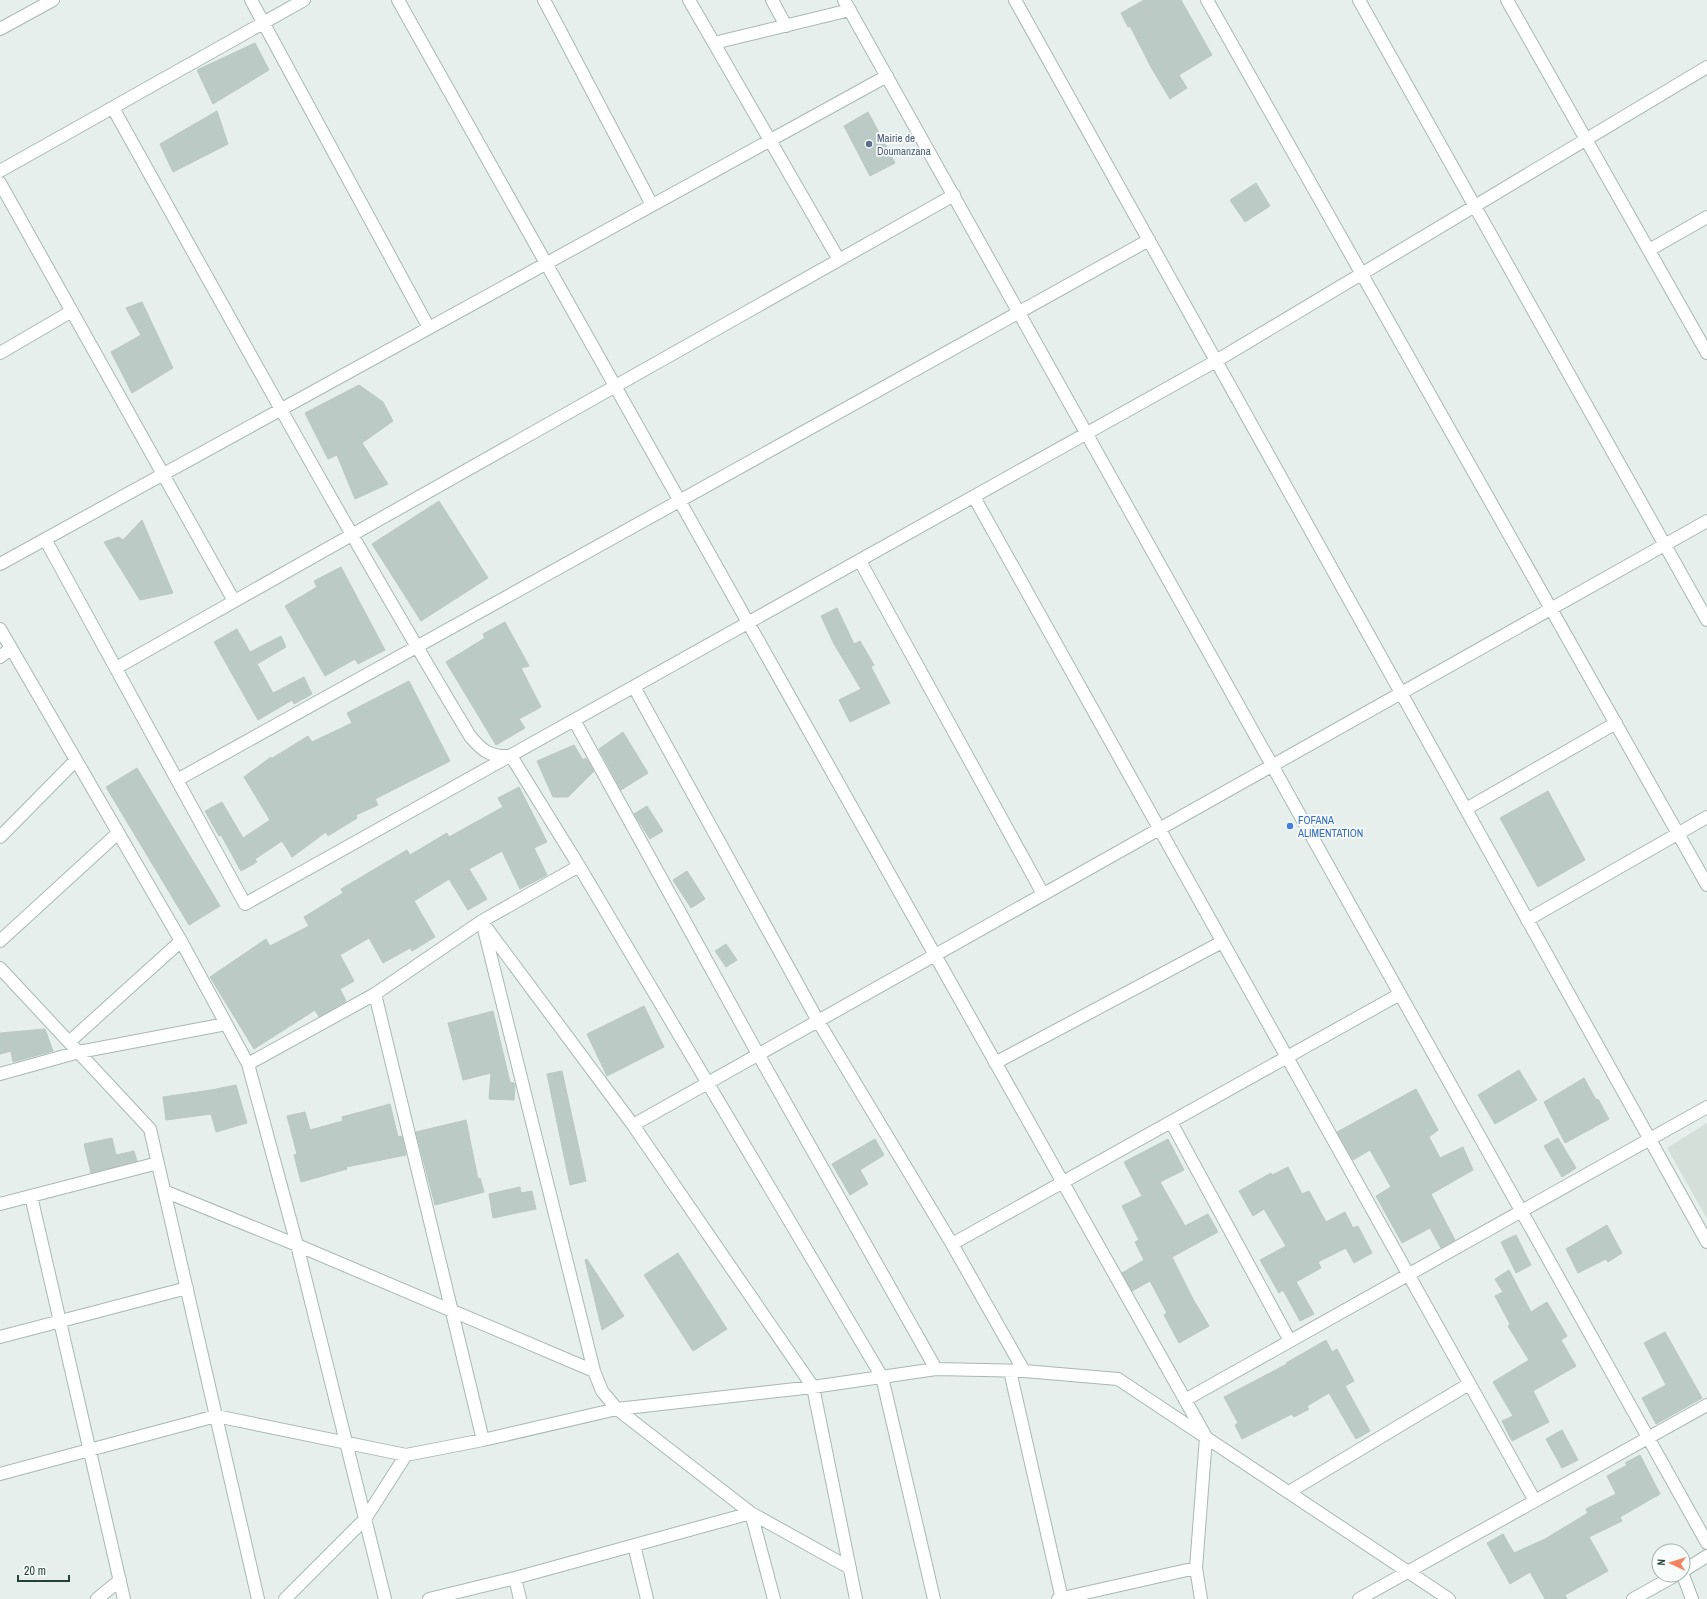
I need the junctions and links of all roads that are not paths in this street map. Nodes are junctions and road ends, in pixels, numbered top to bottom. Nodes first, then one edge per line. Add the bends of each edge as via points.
1 (53, 0) edge
2 (251, 0) edge
3 (304, 0) edge
4 (398, 0) edge
5 (544, 0) edge
6 (689, 0) edge
7 (772, 0) edge
8 (1015, 0) edge
9 (1207, 0) edge
10 (1359, 0) edge
11 (1507, 0) edge
12 (847, 5) edge
13 (263, 23) junction
14 (786, 26) junction
15 (0, 29) edge
16 (714, 43) junction
17 (1707, 67) edge
18 (887, 76) junction
19 (113, 108) junction
20 (770, 140) junction
21 (1586, 140) junction
22 (0, 171) edge
23 (0, 183) edge
24 (954, 196) junction
25 (652, 205) junction
26 (1476, 206) junction
27 (1707, 217) edge
28 (1148, 240) junction
29 (1649, 250) junction
30 (839, 260) junction
31 (546, 264) junction
32 (1362, 274) junction
33 (72, 311) junction
34 (1019, 312) junction
35 (429, 328) junction
36 (0, 353) edge
37 (1707, 353) edge
38 (1216, 361) junction
39 (615, 386) junction
40 (281, 410) junction
41 (1087, 434) junction
42 (163, 474) junction
43 (974, 497) junction
44 (679, 500) junction
45 (1707, 521) edge
46 (352, 535) junction
47 (45, 540) junction
48 (1665, 544) junction
49 (860, 561) junction
50 (0, 564) edge
51 (234, 601) junction
52 (1551, 609) junction
53 (1707, 620) edge
54 (748, 623) junction
55 (0, 629) edge
56 (416, 647) junction
57 (10, 649) junction
58 (0, 657) edge
59 (116, 668) junction
60 (634, 687) junction
61 (1401, 693) junction
62 (574, 720) junction
63 (1616, 723) junction
64 (511, 756) junction
65 (76, 760) junction
66 (1272, 765) junction
67 (177, 780) junction
68 (1466, 809) junction
69 (1707, 817) edge
70 (1159, 829) junction
71 (118, 833) junction
72 (1678, 834) junction
73 (0, 837) edge
74 (579, 866) junction
75 (1707, 885) edge
76 (1042, 894) junction
77 (1527, 920) junction
78 (482, 922) junction
79 (0, 941) edge
80 (181, 941) junction
81 (1222, 942) junction
82 (935, 955) junction
83 (0, 968) edge
84 (375, 994) junction
85 (1400, 994) junction
86 (818, 1021) junction
87 (226, 1024) junction
88 (69, 1042) junction
89 (79, 1052) junction
90 (758, 1054) junction
91 (1287, 1057) junction
92 (995, 1063) junction
93 (248, 1064) junction
94 (0, 1074) edge
95 (708, 1082) junction
96 (1707, 1107) edge
97 (1171, 1122) junction
98 (632, 1125) junction
99 (1650, 1140) junction
100 (158, 1163) junction
101 (1062, 1182) junction
102 (164, 1191) junction
103 (31, 1196) junction
104 (0, 1204) edge
105 (1522, 1211) junction
106 (1707, 1242) edge
107 (952, 1244) junction
108 (297, 1245) junction
109 (1408, 1275) junction
110 (186, 1288) junction
111 (452, 1311) junction
112 (60, 1321) junction
113 (0, 1337) edge
114 (1290, 1341) junction
115 (936, 1369) junction
116 (594, 1371) junction
117 (1010, 1371) junction
118 (1024, 1371) junction
119 (882, 1377) junction
120 (1469, 1384) junction
121 (813, 1387) junction
122 (1185, 1400) junction
123 (1707, 1405) edge
124 (617, 1409) junction
125 (216, 1416) junction
126 (1206, 1437) junction
127 (1648, 1438) junction
128 (484, 1440) junction
129 (346, 1443) junction
130 (90, 1450) junction
131 (406, 1455) junction
132 (0, 1474) edge
133 (1288, 1492) junction
134 (1535, 1501) junction
135 (751, 1513) junction
136 (365, 1519) junction
137 (1707, 1543) edge
138 (634, 1545) junction
139 (1707, 1556) edge
140 (1691, 1566) edge
141 (850, 1568) junction
142 (1196, 1568) junction
143 (1408, 1572) junction
144 (515, 1578) junction
145 (120, 1580) junction
146 (1662, 1583) edge
147 (1686, 1583) edge
148 (98, 1599) edge
149 (124, 1599) edge
150 (258, 1599) edge
151 (285, 1599) edge
152 (385, 1599) edge
153 (429, 1599) edge
154 (520, 1599) edge
155 (647, 1599) edge
156 (774, 1599) edge
157 (856, 1599) edge
158 (934, 1599) edge
159 (1061, 1599) edge
160 (1201, 1599) edge
161 (1359, 1599) edge
162 (1449, 1599) edge
163 (1633, 1599) edge
164 (1692, 1599) edge

1 - 15 street
2 - 13 street
3 - 13 street
4 - 31 street
5 - 25 street
6 - 16 street
7 - 14 street
8 - 28 street
9 - 32 street
10 - 26 street
11 - 21 street
12 - 14 street
12 - 18 street
13 - 19 street
13 - 35 street
14 - 16 street
16 - 20 street
17 - 21 street
18 - 20 street
18 - 24 street
19 - 22 street
19 - 40 street
20 - 25 street
20 - 30 street
21 - 26 street
21 - 29 street
23 - 33 street
24 - 30 street
24 - 34 street
25 - 31 street
26 - 32 street
26 - 48 street
27 - 29 street
28 - 34 street
28 - 38 street
29 - 37 street
30 - 39 street
31 - 35 street
31 - 39 street
32 - 38 street
32 - 52 street
33 - 36 street
33 - 42 street
34 - 41 street
34 - 44 street
35 - 40 street
38 - 41 street
38 - 61 street
39 - 44 street
39 - 46 street
40 - 42 street
40 - 46 street
41 - 43 street
41 - 66 street
42 - 47 street
42 - 51 street
43 - 49 street
43 - 70 street
44 - 54 street
44 - 56 street
45 - 48 street
46 - 51 street
46 - 56 street
47 - 50 street
47 - 59 street
48 - 52 street
48 - 53 street
49 - 54 street
49 - 76 street
51 - 59 street
52 - 61 street
52 - 63 street
54 - 60 street
54 - 82 street
55 - 57 street
56 - 64 street via 477,745 491,754
56 - 67 street
57 - 58 street
57 - 65 street
59 - 67 street
60 - 62 street
60 - 86 street
61 - 66 street
61 - 68 street
62 - 64 street
62 - 90 street
63 - 68 street
63 - 72 street
64 - 67 street via 245,904
64 - 74 street
65 - 71 street
65 - 73 street
66 - 70 street
66 - 85 street
68 - 77 street
69 - 72 street
70 - 76 street
70 - 81 street
71 - 79 street
71 - 80 street
72 - 75 street
72 - 77 street
74 - 78 street
74 - 95 street
76 - 82 street
77 - 99 street
78 - 84 street
78 - 98 street
78 - 116 street
80 - 87 street
80 - 88 street
81 - 91 street
81 - 92 street
82 - 86 street
82 - 92 street
83 - 88 street
84 - 93 street
84 - 111 street
85 - 91 street
85 - 105 street
86 - 90 street
86 - 107 street
87 - 89 street
87 - 93 street
88 - 89 street
89 - 94 street
89 - 100 street via 150,1129
90 - 95 street
90 - 115 street
91 - 97 street
91 - 109 street
92 - 101 street
93 - 108 street
95 - 98 street
95 - 119 street
96 - 99 street
97 - 101 street
97 - 114 street
98 - 121 street
99 - 105 street
99 - 106 street
100 - 102 street
100 - 103 street
101 - 107 street
101 - 122 street
102 - 108 street
102 - 110 street
103 - 104 street
103 - 112 street
105 - 109 street
105 - 127 street
107 - 118 street
108 - 111 street
108 - 129 street
109 - 114 street
109 - 120 street
110 - 112 street
110 - 125 street
111 - 116 street
111 - 128 street
112 - 113 street
112 - 130 street
114 - 122 street
115 - 117 street
115 - 119 street
116 - 124 street via 602,1391
117 - 118 street
117 - 159 street
118 - 126 street via 1118,1379
119 - 121 street
119 - 158 street
120 - 133 street
120 - 134 street
121 - 124 street
121 - 141 street
122 - 126 street
123 - 127 street
124 - 128 street
124 - 135 street
125 - 129 street
125 - 130 street
125 - 150 street
126 - 133 street
126 - 142 street
127 - 134 street
127 - 137 street
128 - 131 street
129 - 131 street
129 - 136 street
130 - 132 street
130 - 145 street
131 - 136 street
133 - 143 street
134 - 143 street
135 - 138 street
135 - 141 street
135 - 156 street
136 - 151 street
136 - 152 street
138 - 144 street
138 - 155 street
139 - 140 street
141 - 157 street
142 - 159 street
142 - 160 street
143 - 161 street
143 - 162 street
144 - 153 street
144 - 154 street
145 - 148 street
145 - 149 street
146 - 163 street
147 - 164 street

